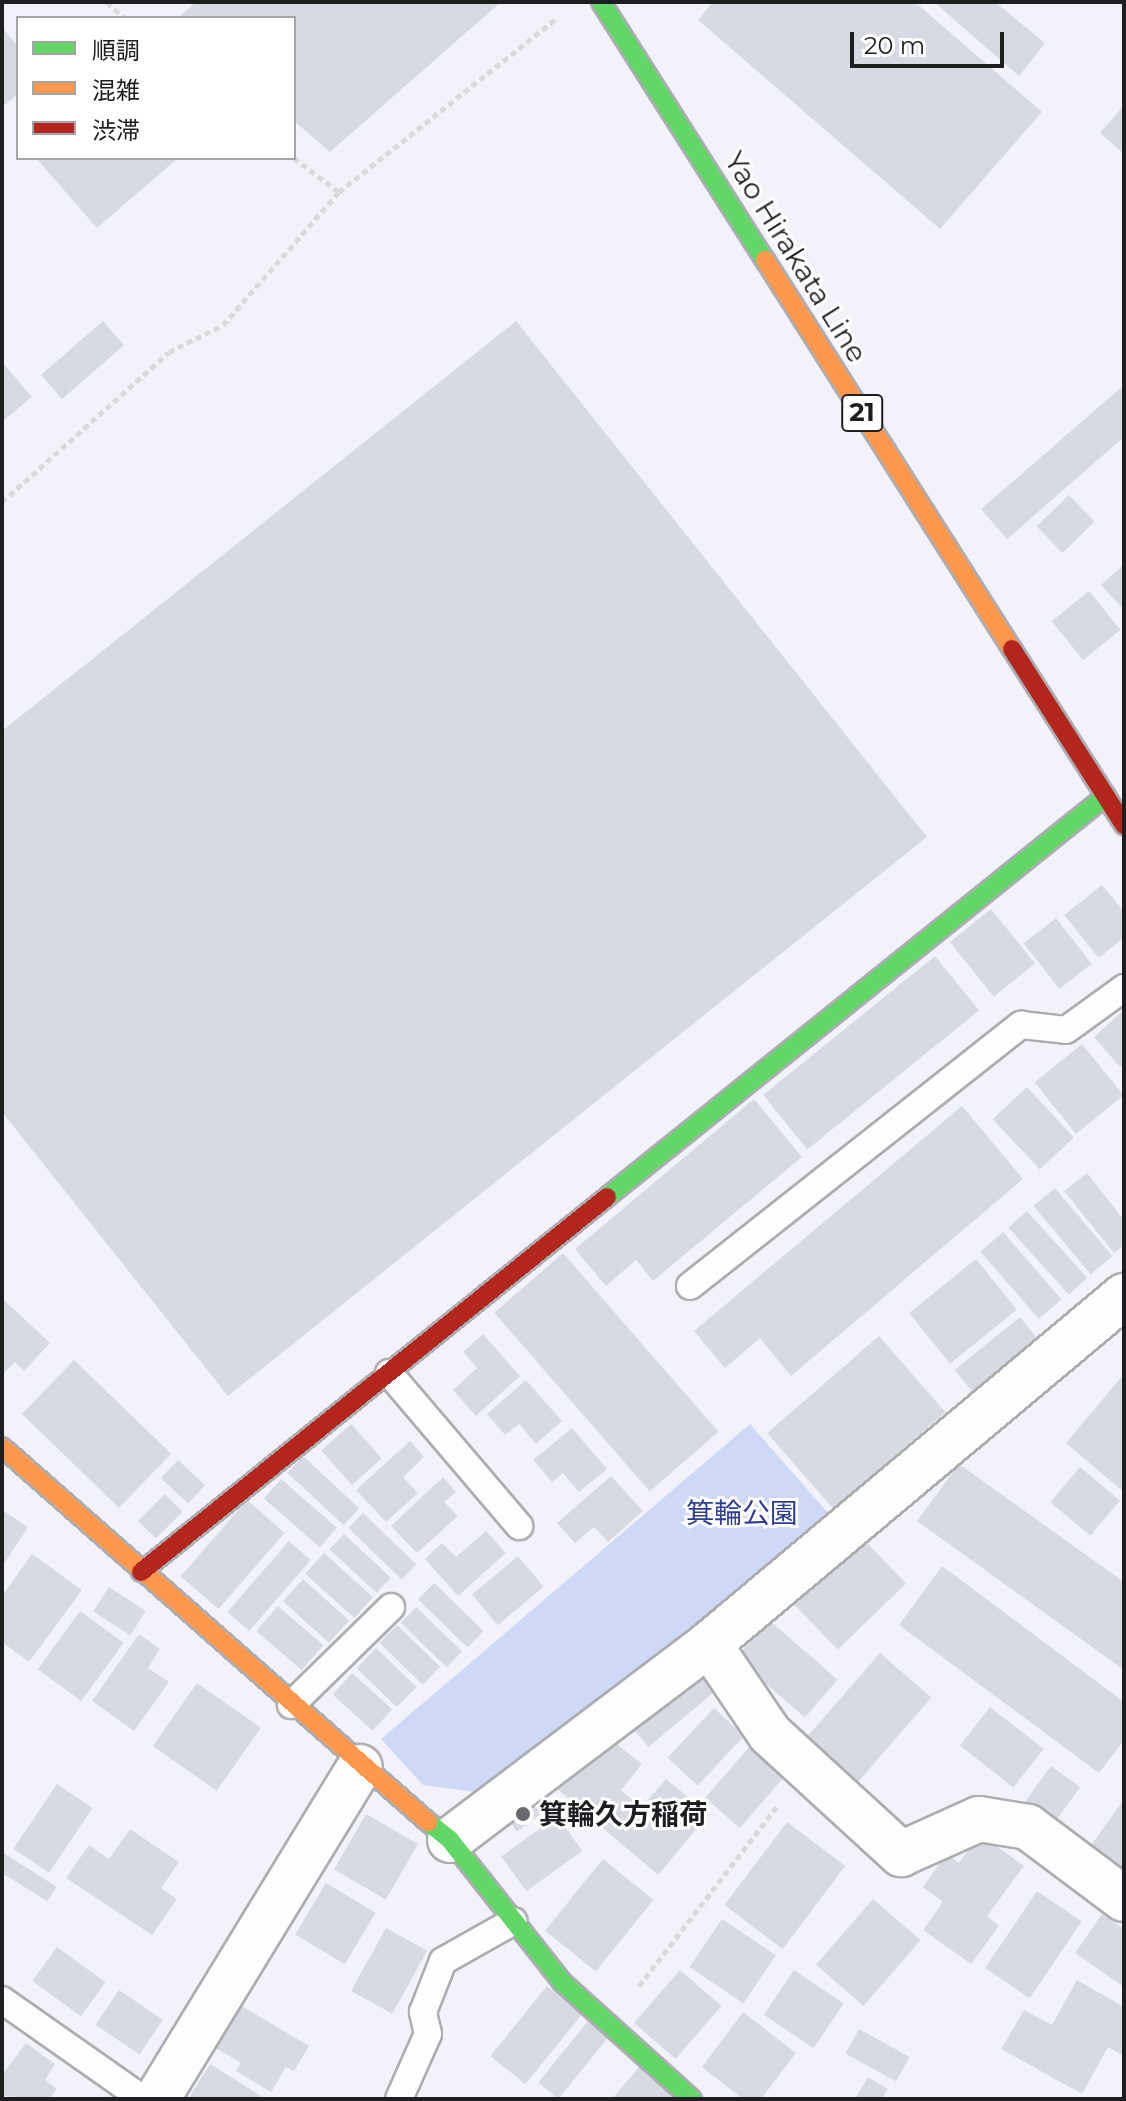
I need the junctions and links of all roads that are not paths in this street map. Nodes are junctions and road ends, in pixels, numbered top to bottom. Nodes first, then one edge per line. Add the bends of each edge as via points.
1 (601, 2) edge
2 (1106, 796) junction
3 (1124, 825) edge
4 (1124, 988) edge
5 (690, 1286) dead end
6 (1124, 1296) edge
7 (389, 1373) junction
8 (2, 1447) edge
9 (519, 1526) dead end
10 (141, 1572) junction
11 (391, 1607) dead end
12 (709, 1644) junction
13 (291, 1705) junction
14 (360, 1767) junction
15 (450, 1840) junction
16 (1124, 1899) edge
17 (514, 1921) junction
18 (2, 2000) edge
19 (143, 2099) edge
20 (157, 2099) edge
21 (399, 2099) edge
22 (692, 2099) edge

1 - 2 street, Yao Hirakata Line / 21
2 - 3 street, Yao Hirakata Line / 21
2 - 7 street
4 - 5 lane via 1066,1030 1021,1025
6 - 12 street
7 - 9 lane
7 - 10 street
8 - 10 street
10 - 13 street
11 - 13 lane
12 - 15 street
12 - 16 street via 770,1734 901,1854 979,1819 1028,1827
13 - 14 street
14 - 15 street
14 - 20 street
15 - 17 street
17 - 21 lane via 443,1961 423,2012 428,2034
17 - 22 street via 562,1982
18 - 19 lane

